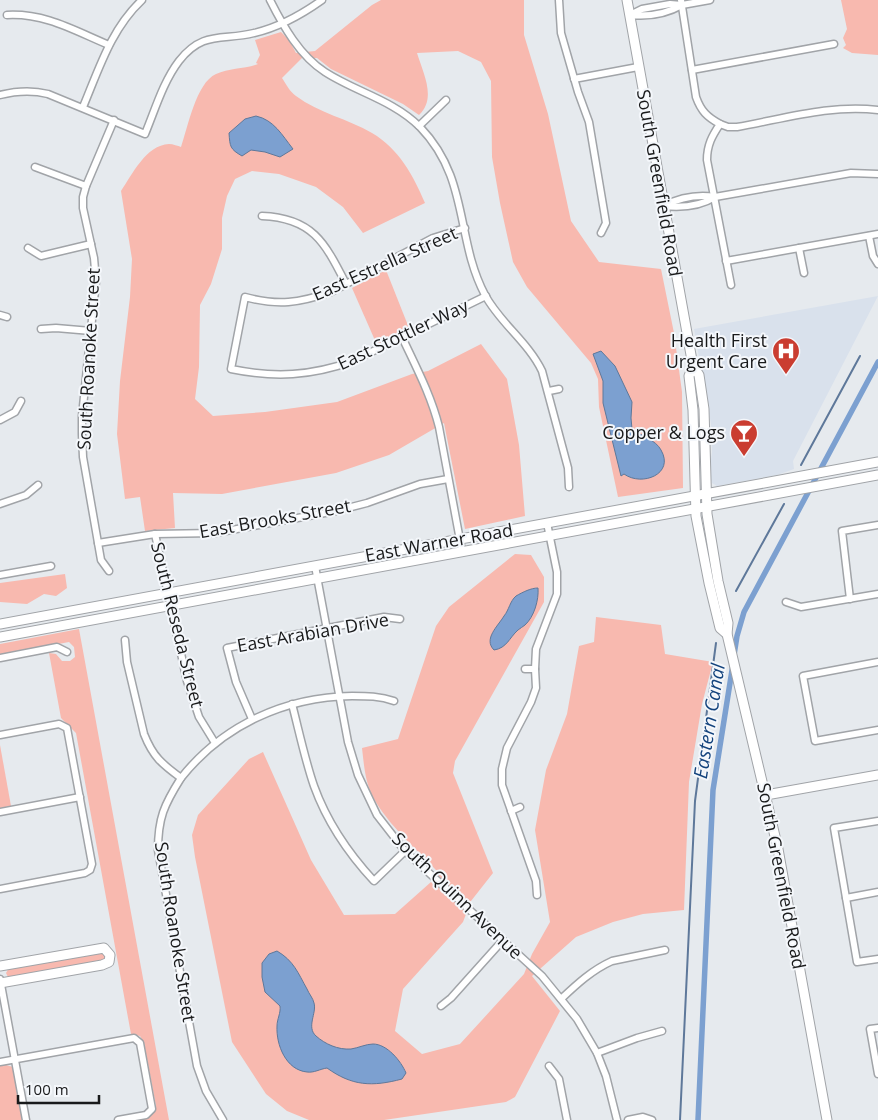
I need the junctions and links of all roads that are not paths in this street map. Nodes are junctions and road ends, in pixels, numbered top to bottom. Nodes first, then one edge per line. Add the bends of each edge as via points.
1 (142, 0) edge
2 (270, 0) edge
3 (322, 0) edge
4 (559, 0) edge
5 (627, 0) edge
6 (710, 0) edge
7 (681, 3) edge
8 (7, 15) dead end
9 (630, 15) junction
10 (283, 24) junction
11 (834, 44) dead end
12 (109, 45) junction
13 (638, 67) junction
14 (692, 70) junction
15 (574, 79) junction
16 (0, 95) edge
17 (446, 100) dead end
18 (83, 107) junction
19 (878, 110) edge
20 (114, 120) junction
21 (720, 124) junction
22 (419, 126) junction
23 (35, 167) dead end
24 (878, 174) edge
25 (86, 186) junction
26 (714, 197) junction
27 (663, 206) junction
28 (262, 216) dead end
29 (465, 228) junction
30 (601, 233) dead end
31 (878, 234) edge
32 (869, 236) junction
33 (91, 244) junction
34 (28, 248) dead end
35 (799, 248) junction
36 (726, 261) junction
37 (878, 264) edge
38 (804, 273) dead end
39 (346, 284) junction
40 (731, 285) dead end
41 (486, 296) junction
42 (42, 329) dead end
43 (92, 332) junction
44 (402, 338) junction
45 (693, 366) junction
46 (231, 369) joint
47 (559, 389) dead end
48 (548, 390) junction
49 (21, 401) dead end
50 (0, 420) edge
51 (877, 462) edge
52 (878, 475) edge
53 (448, 479) junction
54 (38, 485) dead end
55 (569, 487) dead end
56 (706, 493) junction
57 (695, 495) junction
58 (0, 504) edge
59 (706, 506) junction
60 (696, 508) junction
61 (547, 523) junction
62 (878, 525) edge
63 (155, 534) junction
64 (549, 535) junction
65 (459, 538) junction
66 (98, 543) junction
67 (462, 551) junction
68 (51, 566) dead end
69 (315, 566) junction
70 (109, 571) dead end
71 (0, 575) edge
72 (317, 578) junction
73 (168, 593) junction
74 (878, 594) edge
75 (850, 599) junction
76 (786, 602) dead end
77 (170, 605) junction
78 (400, 619) dead end
79 (0, 624) edge
80 (328, 628) junction
81 (727, 634) junction
82 (0, 637) edge
83 (125, 640) dead end
84 (67, 652) dead end
85 (0, 658) edge
86 (878, 662) edge
87 (525, 669) dead end
88 (535, 669) junction
89 (340, 696) junction
90 (394, 701) dead end
91 (292, 704) junction
92 (252, 719) junction
93 (878, 730) edge
94 (0, 735) edge
95 (215, 743) junction
96 (878, 775) edge
97 (181, 778) junction
98 (766, 795) junction
99 (80, 797) junction
100 (520, 807) dead end
101 (511, 811) junction
102 (0, 812) edge
103 (878, 820) edge
104 (404, 851) junction
105 (0, 889) edge
106 (878, 892) edge
107 (537, 895) dead end
108 (846, 898) junction
109 (503, 940) junction
110 (665, 950) dead end
111 (878, 959) edge
112 (0, 966) edge
113 (0, 982) edge
114 (561, 999) junction
115 (441, 1006) dead end
116 (878, 1028) edge
117 (662, 1031) dead end
118 (596, 1053) junction
119 (14, 1060) junction
120 (0, 1062) edge
121 (549, 1066) dead end
122 (878, 1074) edge
123 (26, 1120) edge
124 (118, 1120) edge
125 (223, 1120) edge
126 (567, 1120) edge
127 (617, 1120) edge
128 (628, 1120) edge
129 (652, 1120) edge
130 (827, 1120) edge

1 - 12 street
2 - 10 street
3 - 10 street
4 - 15 street via 561,32
5 - 9 main road, South Greenfield Road
6 - 7 street
7 - 9 street via 672,11
7 - 14 street
8 - 12 street via 29,15 50,20
9 - 13 main road, South Greenfield Road
10 - 20 street via 253,34 207,39 192,48 179,60 169,77 145,134
10 - 22 street via 306,55 324,71 400,110
11 - 14 street
12 - 18 street
13 - 15 street
13 - 27 main road, South Greenfield Road
14 - 21 street via 701,110
15 - 30 street via 589,122 606,224
16 - 18 street via 37,91
17 - 22 street
18 - 20 street
19 - 21 street via 838,109 737,127
20 - 25 street, South Roanoke Street
21 - 26 street via 707,148
22 - 29 street via 450,173
23 - 25 street
24 - 26 street via 851,173
25 - 33 street, South Roanoke Street via 83,208
26 - 27 street via 706,203 678,208
26 - 36 street
27 - 45 main road, South Greenfield Road
28 - 39 street via 279,216 311,230 322,241
29 - 39 street, East Estrella Street via 433,238
29 - 41 street via 475,272
31 - 32 street
32 - 35 street
32 - 37 street
33 - 34 street via 41,256
33 - 43 street, South Roanoke Street via 96,270
35 - 36 street
35 - 38 street
36 - 40 street
39 - 46 street, East Estrella Street via 297,302 265,302 245,297
41 - 44 street, East Stottler Way
41 - 48 street via 537,360
42 - 43 street
43 - 66 street, South Roanoke Street via 82,434
44 - 46 street, East Stottler Way via 332,369 283,376
44 - 53 street via 434,408
45 - 56 main road, South Greenfield Road via 699,375 704,409
45 - 57 main road, South Greenfield Road via 689,376
47 - 48 street
48 - 55 street via 568,468
49 - 50 street via 15,412
51 - 52 street
51 - 56 main road, East Warner Road
52 - 59 main road, East Warner Road
53 - 63 street, East Brooks Street via 420,484 336,511 215,533
53 - 65 street
54 - 58 street via 26,495
56 - 57 main road, East Warner Road
56 - 59 main road, South Greenfield Road
57 - 60 main road, South Greenfield Road
57 - 61 main road, East Warner Road
59 - 60 main road, East Warner Road
59 - 81 main road, South Greenfield Road via 728,623
60 - 64 main road, East Warner Road
60 - 81 main road, South Greenfield Road via 708,583 720,628
61 - 64 street
61 - 65 main road, East Warner Road
62 - 75 street via 842,531
63 - 66 street, East Brooks Street
63 - 73 street, South Reseda Street
64 - 67 main road, East Warner Road
64 - 88 street via 557,572 557,594 536,649
65 - 67 street
65 - 69 main road, East Warner Road
66 - 70 street, South Roanoke Street via 101,560
67 - 72 main road, East Warner Road
68 - 71 street
69 - 72 street, South Quinn Avenue
69 - 73 main road, East Warner Road
72 - 77 main road, East Warner Road
72 - 80 street, South Quinn Avenue
73 - 77 street, South Reseda Street
73 - 79 main road, East Warner Road
74 - 75 street
75 - 76 street via 801,607
77 - 82 main road, East Warner Road
77 - 95 street, South Reseda Street via 191,693 199,717
78 - 80 street, East Arabian Drive via 384,618
80 - 89 street, South Quinn Avenue
80 - 92 street, East Arabian Drive via 227,648 236,682
81 - 98 main road, South Greenfield Road
83 - 97 street via 127,662 148,746 158,760
84 - 85 street via 57,647
86 - 93 street via 803,676 815,741
87 - 88 street
88 - 101 street via 536,688 507,748 502,769 502,785
89 - 90 street, South Roanoke Street via 382,696
89 - 91 street, South Roanoke Street
89 - 104 street, South Quinn Avenue via 358,776 377,815
91 - 92 street, South Roanoke Street
91 - 104 street via 320,802 350,853 374,881
92 - 95 street, South Roanoke Street
94 - 99 street via 58,724 65,726
95 - 97 street, South Roanoke Street
96 - 98 main road
97 - 125 street, South Roanoke Street via 162,813 158,850 197,1066 208,1096
98 - 130 main road, South Greenfield Road
99 - 102 street
99 - 105 street via 92,868 85,873
100 - 101 street
101 - 107 street via 536,880
103 - 108 street via 834,828
104 - 109 street, South Quinn Avenue
106 - 108 street
108 - 111 street via 857,962
109 - 114 street, South Quinn Avenue via 542,976
109 - 115 street
110 - 114 street via 603,965
112 - 113 main road via 104,948 110,955 109,962 102,965
113 - 119 street
114 - 118 street, South Quinn Avenue via 577,1019
116 - 122 street via 870,1029
117 - 118 street
118 - 127 street, South Quinn Avenue via 610,1088
119 - 120 street
119 - 123 street
119 - 124 street via 131,1038 137,1040 152,1109 146,1115
121 - 126 street via 559,1079
128 - 129 street via 643,1117

